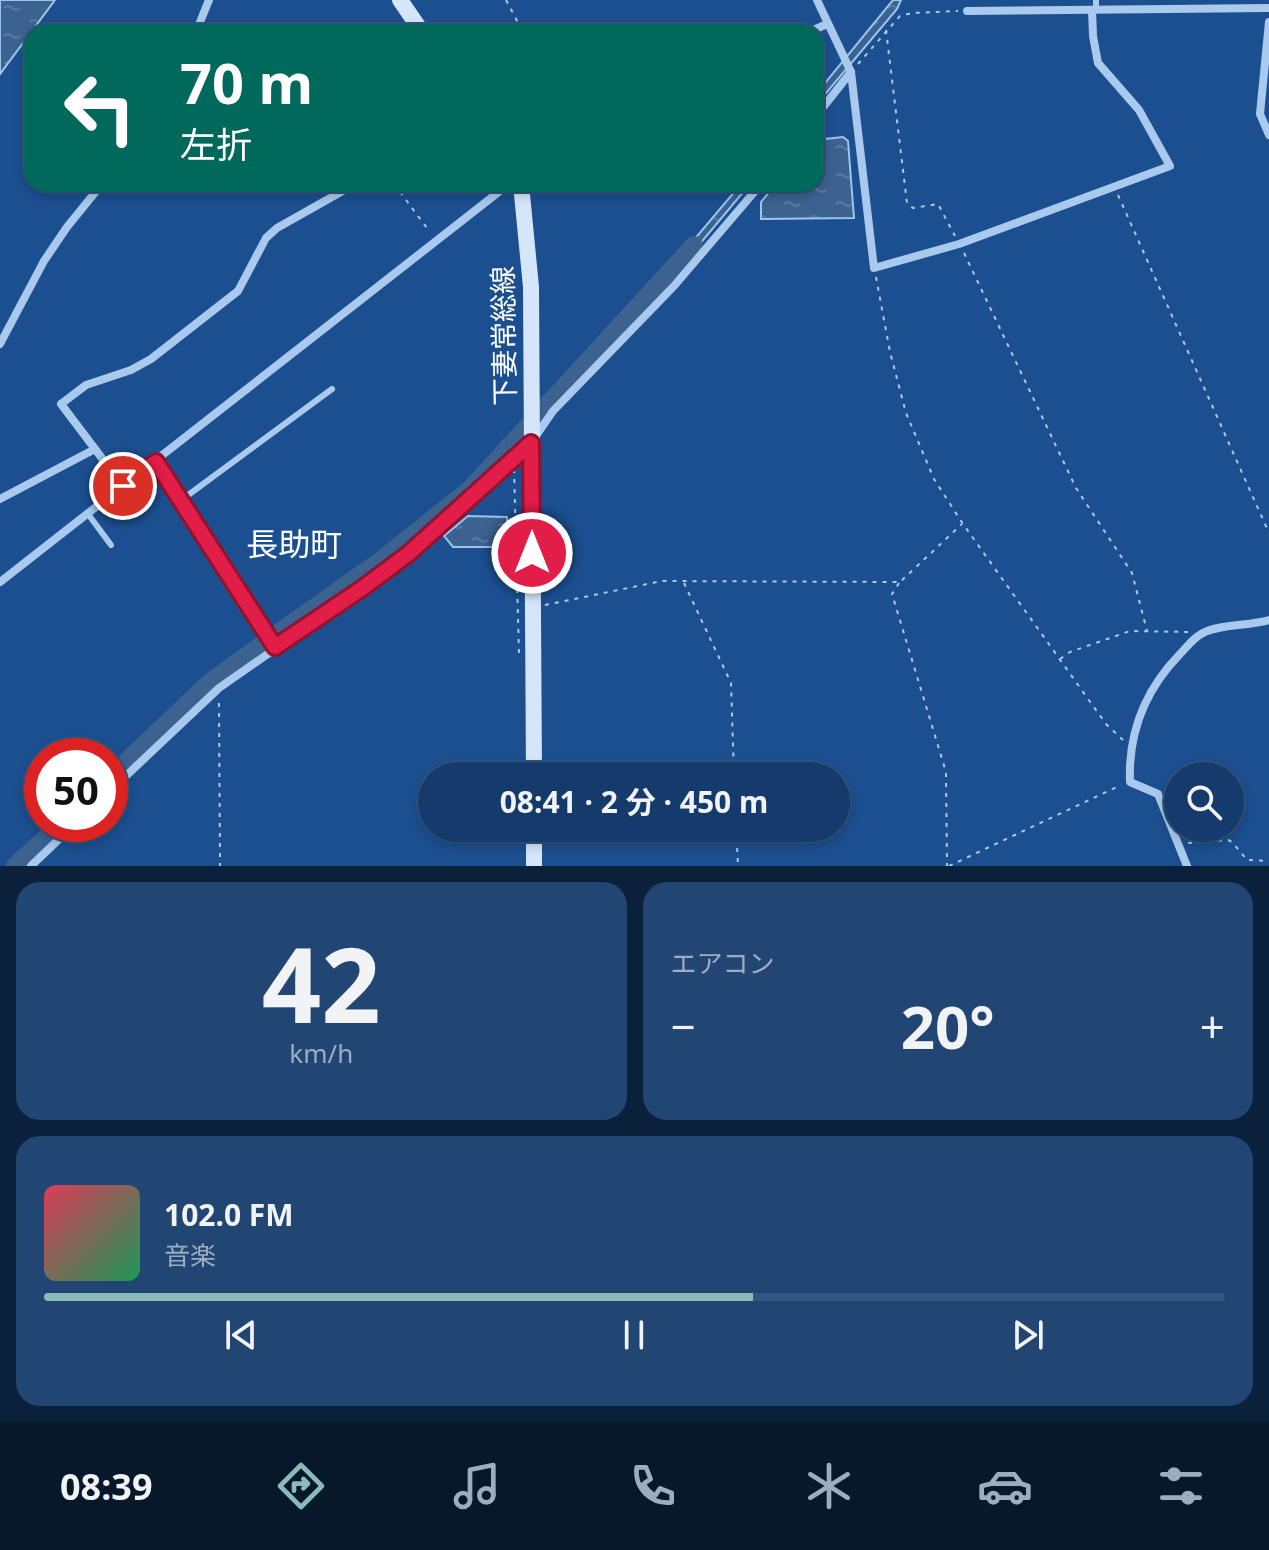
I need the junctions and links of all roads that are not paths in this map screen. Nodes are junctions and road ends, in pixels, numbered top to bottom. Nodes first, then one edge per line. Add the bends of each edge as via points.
1 (209, 0) edge
2 (400, 0) edge
3 (817, 0) edge
4 (1095, 6) edge
5 (1269, 8) edge
6 (967, 11) road end
7 (1269, 22) edge
8 (199, 24) edge
9 (416, 24) edge
10 (827, 24) junction
11 (824, 25) edge
12 (850, 71) junction
13 (824, 105) edge
14 (1269, 135) edge
15 (95, 192) edge
16 (341, 192) edge
17 (499, 192) edge
18 (522, 192) edge
19 (754, 192) edge
20 (0, 344) edge
21 (332, 389) dead end
22 (532, 437) junction
23 (95, 449) junction
24 (156, 462) junction
25 (123, 486) junction
26 (0, 499) edge
27 (180, 501) junction
28 (88, 514) junction
29 (111, 545) dead end
30 (0, 582) edge
31 (1269, 620) edge
32 (275, 647) junction
33 (534, 762) edge
34 (128, 774) edge
35 (56, 842) edge
36 (534, 842) edge
37 (31, 866) edge
38 (534, 866) edge
39 (1187, 866) edge

1 - 8 street
2 - 9 main road
3 - 10 street
4 - 5 street
4 - 6 street
4 - 12 street via 1098,63 1139,110 1170,166 959,244 874,268
7 - 14 street via 1260,114
10 - 11 street
10 - 12 street
12 - 13 street
15 - 20 street via 44,261
16 - 23 street via 277,228 266,238 238,291 151,359 86,385 61,404
17 - 24 street
18 - 22 main road, 下妻常総線 via 531,287
19 - 22 street
21 - 27 lane
22 - 32 street via 408,554
22 - 33 main road, 下妻常総線
23 - 25 street
23 - 26 street
24 - 25 street
24 - 27 street
25 - 28 street
27 - 32 street
28 - 29 lane
28 - 30 street
31 - 39 street via 1201,634 1171,664 1141,710 1131,742 1130,782 1158,794
32 - 34 street via 219,688
35 - 37 street
36 - 38 main road

